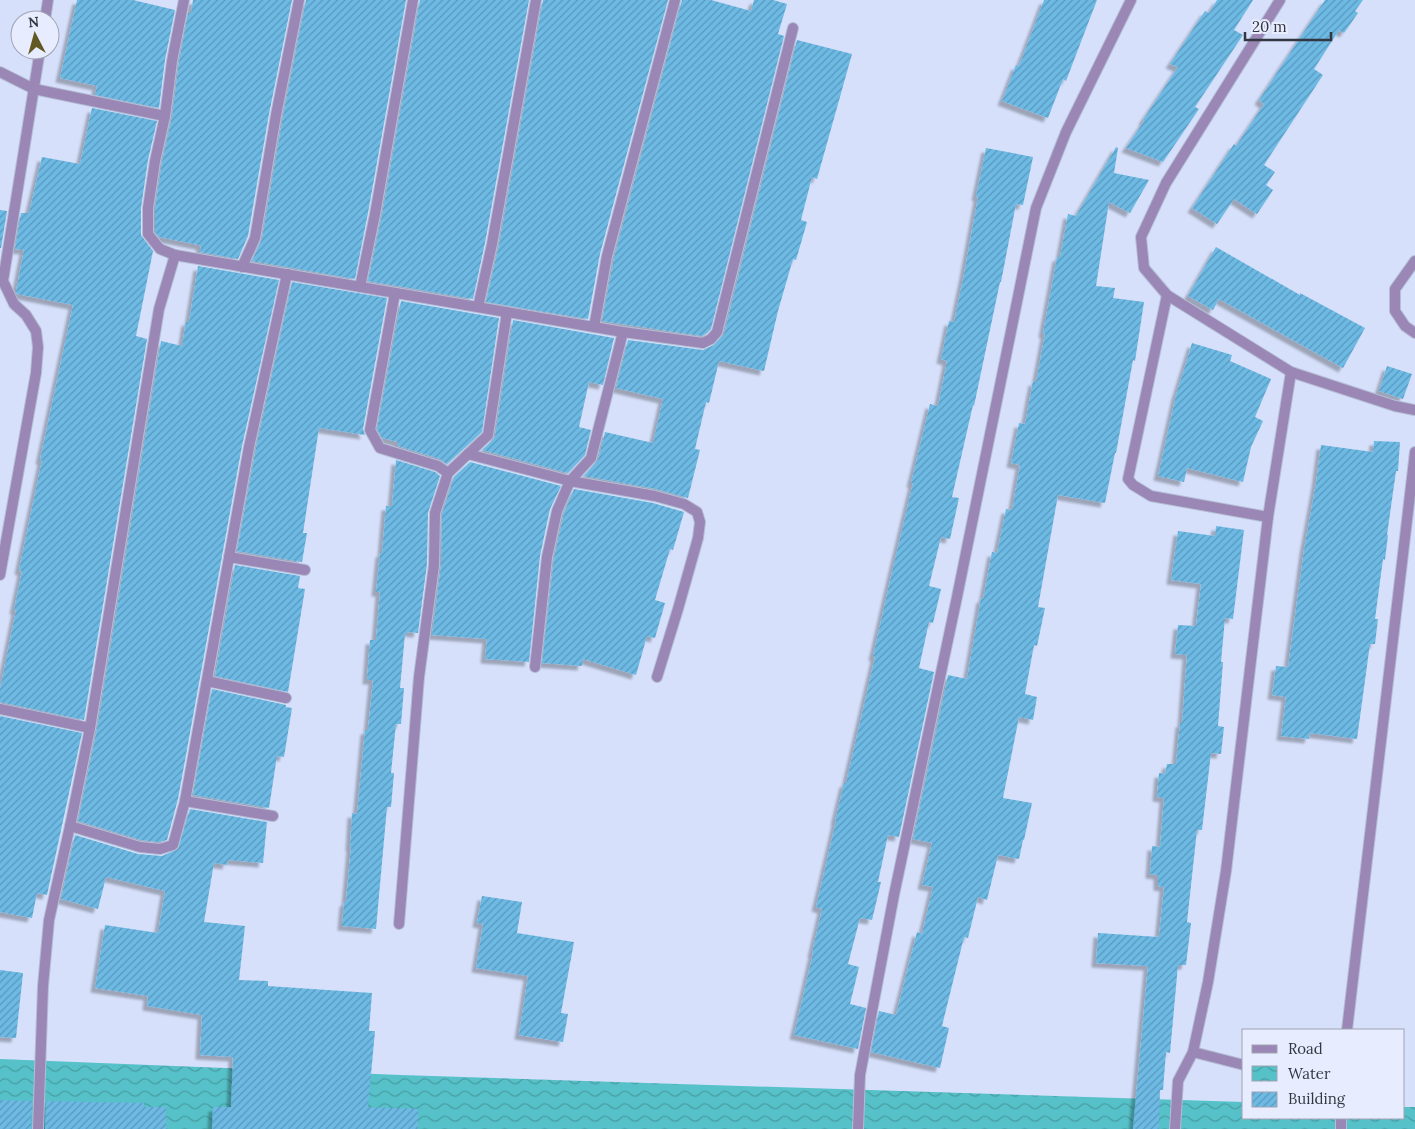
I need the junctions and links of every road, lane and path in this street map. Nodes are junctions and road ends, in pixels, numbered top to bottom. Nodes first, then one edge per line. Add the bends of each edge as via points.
1 (184, 0) edge
2 (299, 0) edge
3 (413, 0) edge
4 (536, 0) edge
5 (675, 0) edge
6 (1131, 0) edge
7 (1280, 0) edge
8 (793, 28) dead end
9 (38, 60) edge
10 (0, 72) edge
11 (34, 89) junction
12 (165, 116) junction
13 (175, 255) junction
14 (1415, 261) edge
15 (242, 266) junction
16 (287, 274) junction
17 (360, 287) junction
18 (396, 293) junction
19 (1167, 295) junction
20 (478, 307) junction
21 (507, 312) junction
22 (594, 327) junction
23 (622, 332) junction
24 (1415, 333) edge
25 (1291, 372) junction
26 (1415, 410) edge
27 (1415, 452) edge
28 (468, 454) junction
29 (448, 474) junction
30 (570, 481) junction
31 (1268, 518) junction
32 (229, 557) junction
33 (305, 570) dead end
34 (0, 575) edge
35 (535, 667) dead end
36 (657, 677) dead end
37 (207, 681) junction
38 (286, 698) dead end
39 (0, 709) edge
40 (90, 728) junction
41 (185, 801) junction
42 (273, 816) dead end
43 (70, 826) junction
44 (399, 924) dead end
45 (1347, 1029) edge
46 (1193, 1052) junction
47 (1242, 1064) edge
48 (38, 1129) edge
49 (858, 1129) edge
50 (1175, 1129) edge

1 - 12 street
2 - 15 street via 256,238
3 - 17 street
4 - 20 street
5 - 22 street via 607,256
6 - 49 street via 1066,132 1036,208 894,895 860,1076
7 - 19 street via 1166,183 1141,237 1144,268
8 - 23 street via 717,332 712,339 703,342
9 - 11 street
10 - 11 street
11 - 12 street
11 - 34 street via 3,281 14,304 36,331 37,364
12 - 13 street via 148,208 148,234 160,249
13 - 15 street
13 - 40 street via 159,309
14 - 24 street via 1395,289 1395,311 1405,326
15 - 16 street
16 - 17 street
16 - 32 street
17 - 18 street
18 - 20 street
18 - 29 street via 370,430 380,448 438,466
19 - 25 street
19 - 31 street via 1128,479 1151,496
20 - 21 street
21 - 22 street
21 - 28 street via 488,436
22 - 23 street
23 - 30 street via 591,458
25 - 26 street
25 - 31 street
27 - 45 street
28 - 29 street
28 - 30 street
29 - 44 street via 435,513 434,565 419,677
30 - 35 street via 556,511 547,557
30 - 36 street via 655,496 684,504 697,512 700,522 698,538
31 - 46 street via 1226,871
32 - 33 street
32 - 37 street
37 - 38 street
37 - 41 street
39 - 40 street
40 - 43 street
41 - 42 street
41 - 43 street via 173,845 160,848 140,847
43 - 48 street via 49,920
46 - 47 street
46 - 50 street via 1178,1081

